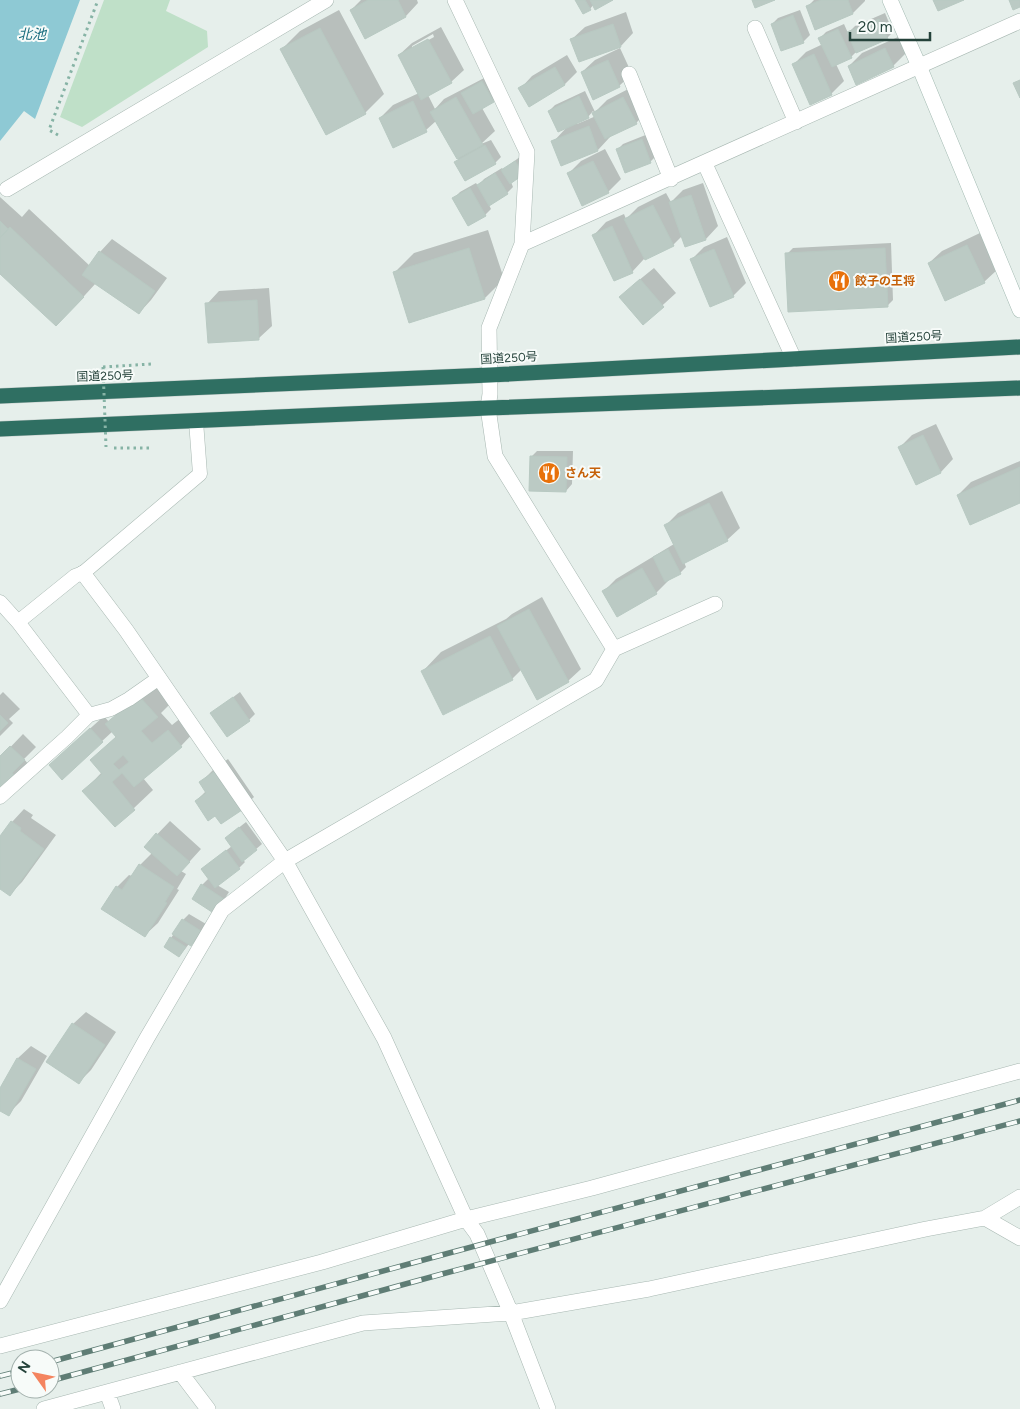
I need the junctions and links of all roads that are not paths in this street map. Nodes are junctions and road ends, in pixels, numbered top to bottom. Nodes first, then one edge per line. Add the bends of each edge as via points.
1 (326, 0) edge
2 (456, 0) edge
3 (890, 0) edge
4 (1020, 21) edge
5 (755, 28) dead end
6 (919, 66) junction
7 (628, 74) dead end
8 (796, 122) junction
9 (705, 164) junction
10 (671, 179) junction
11 (7, 189) dead end
12 (522, 244) junction
13 (1020, 310) edge
14 (1020, 347) edge
15 (794, 359) junction
16 (490, 375) junction
17 (1020, 388) edge
18 (0, 396) edge
19 (488, 408) junction
20 (196, 421) junction
21 (0, 429) edge
22 (83, 573) junction
23 (0, 602) edge
24 (715, 604) dead end
25 (18, 622) junction
26 (614, 649) junction
27 (159, 678) junction
28 (89, 715) junction
29 (0, 797) edge
30 (285, 862) junction
31 (1020, 1071) edge
32 (1020, 1197) edge
33 (985, 1218) junction
34 (466, 1219) junction
35 (1020, 1238) edge
36 (0, 1301) edge
37 (511, 1313) junction
38 (0, 1346) edge
39 (180, 1372) junction
40 (107, 1392) junction
41 (44, 1409) edge
42 (113, 1409) edge
43 (208, 1409) edge
44 (548, 1409) edge

1 - 11 street
2 - 12 street via 527,152
3 - 6 street
4 - 6 street
5 - 8 street
6 - 8 street
6 - 13 street
7 - 10 street
8 - 9 street
9 - 10 street
9 - 15 street
10 - 12 street
12 - 16 street via 489,328
14 - 15 highway, 国道250号
15 - 16 highway, 国道250号
16 - 18 highway, 国道250号
16 - 19 street
17 - 19 highway
19 - 20 highway
19 - 26 street via 495,456
20 - 21 highway
20 - 22 lane via 200,474
22 - 25 lane
22 - 27 street
23 - 25 lane
24 - 26 street
25 - 28 lane
26 - 30 street via 596,680
27 - 28 lane via 129,700
27 - 30 street
28 - 29 lane
30 - 34 street via 384,1038
30 - 36 street via 222,910
31 - 34 street via 592,1188
32 - 33 street
33 - 35 street
33 - 37 street via 649,1288
34 - 37 street via 477,1234
34 - 38 street via 322,1262
37 - 39 street via 363,1323
37 - 44 street
39 - 40 street
39 - 43 street
40 - 41 street
40 - 42 street

